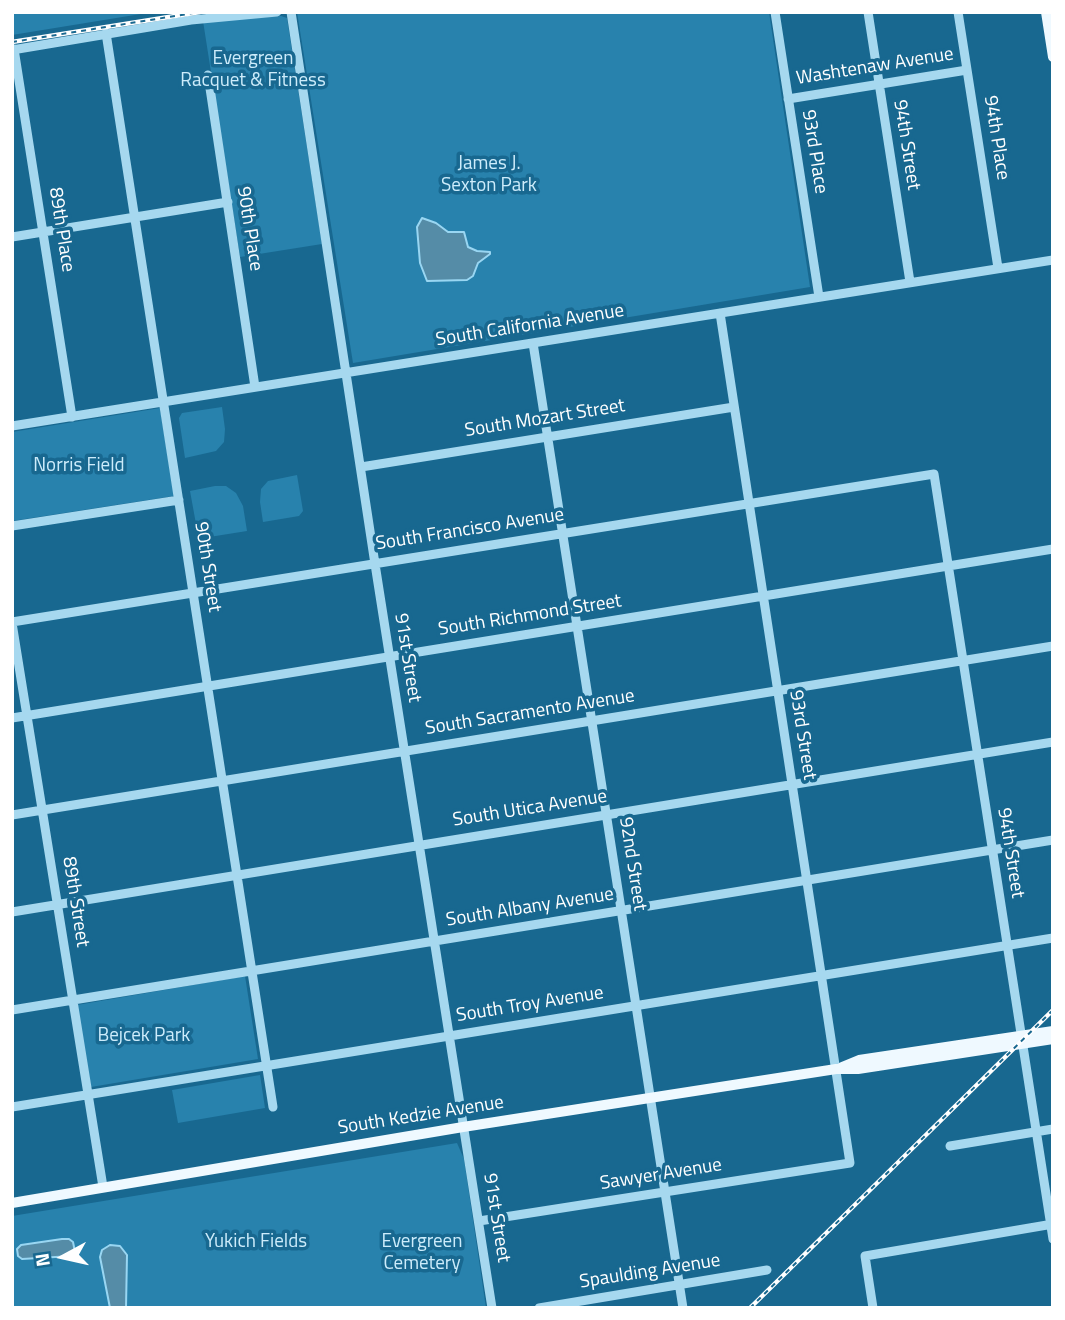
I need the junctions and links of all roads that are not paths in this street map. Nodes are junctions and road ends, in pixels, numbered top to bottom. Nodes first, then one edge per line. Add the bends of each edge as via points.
1 (277, 12) edge
2 (291, 12) edge
3 (775, 12) edge
4 (868, 12) edge
5 (958, 12) edge
6 (1046, 12) edge
7 (106, 33) junction
8 (13, 49) edge
9 (1053, 57) edge
10 (967, 70) junction
11 (208, 75) dead end
12 (878, 84) junction
13 (788, 99) junction
14 (228, 202) junction
15 (135, 217) junction
16 (44, 232) junction
17 (12, 237) edge
18 (1053, 260) edge
19 (998, 268) junction
20 (910, 282) junction
21 (818, 297) junction
22 (720, 313) junction
23 (533, 343) junction
24 (346, 373) junction
25 (255, 387) junction
26 (164, 402) junction
27 (734, 407) junction
28 (72, 417) junction
29 (12, 426) edge
30 (548, 437) junction
31 (361, 467) junction
32 (934, 474) joint
33 (179, 500) junction
34 (749, 503) junction
35 (12, 526) edge
36 (563, 533) junction
37 (1053, 549) edge
38 (375, 564) junction
39 (948, 566) junction
40 (193, 593) junction
41 (763, 596) junction
42 (12, 623) edge
43 (577, 626) junction
44 (1053, 646) edge
45 (390, 657) junction
46 (963, 661) junction
47 (208, 686) junction
48 (778, 691) junction
49 (27, 715) junction
50 (12, 718) edge
51 (592, 721) junction
52 (1053, 742) edge
53 (405, 751) junction
54 (977, 754) junction
55 (222, 781) junction
56 (792, 784) junction
57 (42, 810) junction
58 (606, 814) junction
59 (12, 815) edge
60 (1053, 840) edge
61 (419, 845) junction
62 (992, 850) junction
63 (237, 875) junction
64 (807, 880) junction
65 (57, 904) junction
66 (621, 910) junction
67 (12, 912) edge
68 (1053, 938) edge
69 (434, 941) junction
70 (1007, 945) junction
71 (252, 971) junction
72 (821, 975) junction
73 (73, 1000) junction
74 (636, 1005) junction
75 (12, 1010) edge
76 (1053, 1031) edge
77 (449, 1036) junction
78 (1053, 1039) edge
79 (1022, 1040) junction
80 (267, 1065) junction
81 (836, 1069) junction
82 (88, 1094) junction
83 (650, 1098) junction
84 (12, 1107) edge
85 (273, 1107) dead end
86 (464, 1127) junction
87 (1053, 1129) edge
88 (1036, 1132) junction
89 (950, 1146) dead end
90 (850, 1163) joint
91 (103, 1187) junction
92 (665, 1192) junction
93 (12, 1203) edge
94 (479, 1221) junction
95 (1052, 1224) edge
96 (1053, 1239) edge
97 (767, 1270) dead end
98 (679, 1285) junction
99 (492, 1308) edge
100 (539, 1308) edge
101 (683, 1308) edge
102 (873, 1308) edge

1 - 7 street
2 - 24 street, 91st Street
3 - 13 street, 93rd Place
4 - 12 street, 94th Street
5 - 10 street, 94th Place
6 - 9 main road
7 - 8 street
7 - 15 street, 90th Street
8 - 16 street, 89th Place
10 - 12 street, Washtenaw Avenue
10 - 19 street, 94th Place
11 - 14 street, 90th Place
12 - 13 street, Washtenaw Avenue
12 - 20 street, 94th Street
13 - 21 street, 93rd Place
14 - 15 street
14 - 25 street, 90th Place
15 - 16 street
15 - 26 street, 90th Street
16 - 17 street
16 - 28 street, 89th Place
18 - 19 street, South California Avenue
19 - 20 street, South California Avenue
20 - 21 street, South California Avenue
21 - 22 street, South California Avenue
22 - 23 street, South California Avenue
22 - 27 street, 93rd Street
23 - 24 street, South California Avenue
23 - 30 street, 92nd Street
24 - 25 street, South California Avenue
24 - 31 street, 91st Street
25 - 26 street, South California Avenue
26 - 28 street, South California Avenue
26 - 33 street, 90th Street
27 - 30 street, South Mozart Street
27 - 34 street, 93rd Street
28 - 29 street, South California Avenue
30 - 31 street, South Mozart Street
30 - 36 street, 92nd Street
31 - 38 street, 91st Street
32 - 34 street, South Francisco Avenue
32 - 39 street, 94th Street
33 - 35 street
33 - 40 street, 90th Street
34 - 36 street, South Francisco Avenue
34 - 41 street, 93rd Street
36 - 38 street, South Francisco Avenue
36 - 43 street, 92nd Street
37 - 39 street, South Richmond Street
38 - 40 street, South Francisco Avenue
38 - 45 street, 91st Street
39 - 41 street, South Richmond Street
39 - 46 street, 94th Street
40 - 42 street, South Francisco Avenue
40 - 47 street, 90th Street
41 - 43 street, South Richmond Street
41 - 48 street, 93rd Street
42 - 49 street, 89th Street
43 - 45 street, South Richmond Street
43 - 51 street, 92nd Street
44 - 46 street, South Sacramento Avenue
45 - 47 street, South Richmond Street
45 - 53 street, 91st Street
46 - 48 street, South Sacramento Avenue
46 - 54 street, 94th Street
47 - 49 street, South Richmond Street
47 - 55 street, 90th Street
48 - 51 street, South Sacramento Avenue
48 - 56 street, 93rd Street
49 - 50 street, South Richmond Street
49 - 57 street, 89th Street
51 - 53 street, South Sacramento Avenue
51 - 58 street, 92nd Street
52 - 54 street, South Utica Avenue
53 - 55 street, South Sacramento Avenue
53 - 61 street, 91st Street
54 - 56 street, South Utica Avenue
54 - 62 street, 94th Street
55 - 57 street, South Sacramento Avenue
55 - 63 street, 90th Street
56 - 58 street, South Utica Avenue
56 - 64 street, 93rd Street
57 - 59 street, South Sacramento Avenue
57 - 65 street, 89th Street
58 - 61 street, South Utica Avenue
58 - 66 street, 92nd Street
60 - 62 street, South Albany Avenue
61 - 63 street, South Utica Avenue
61 - 69 street, 91st Street
62 - 64 street, South Albany Avenue
62 - 70 street, 94th Street
63 - 65 street, South Utica Avenue
63 - 71 street, 90th Street
64 - 66 street, South Albany Avenue
64 - 72 street, 93rd Street
65 - 67 street, South Utica Avenue
65 - 73 street, 89th Street
66 - 69 street, South Albany Avenue
66 - 74 street, 92nd Street
68 - 70 street, South Troy Avenue
69 - 71 street, South Albany Avenue
69 - 77 street, 91st Street
70 - 72 street, South Troy Avenue
70 - 79 street, 94th Street
71 - 73 street, South Albany Avenue
71 - 80 street, 90th Street
72 - 74 street, South Troy Avenue
72 - 81 street, 93rd Street
73 - 75 street, South Albany Avenue
73 - 82 street, 89th Street
74 - 77 street, South Troy Avenue
74 - 83 street, 92nd Street
76 - 79 main road, South Kedzie Avenue
77 - 80 street, South Troy Avenue
77 - 86 street, 91st Street
78 - 79 main road, South Kedzie Avenue
79 - 81 main road, South Kedzie Avenue via 859,1060
79 - 88 street, 94th Street
80 - 82 street, South Troy Avenue
80 - 85 street, 90th Street
81 - 83 main road, South Kedzie Avenue
81 - 90 street, 93rd Street
82 - 84 street, South Troy Avenue
82 - 91 street, 89th Street
83 - 86 main road, South Kedzie Avenue
83 - 92 street, 92nd Street
86 - 91 main road, South Kedzie Avenue
86 - 94 street, 91st Street
87 - 88 street
88 - 89 street
88 - 95 street, 94th Street
90 - 92 street, Sawyer Avenue
91 - 93 main road, South Kedzie Avenue
92 - 94 street, Sawyer Avenue
92 - 98 street, 92nd Street
94 - 99 street, 91st Street
95 - 96 street, 94th Street
95 - 102 street via 865,1256
97 - 98 street, Spaulding Avenue
98 - 100 street, Spaulding Avenue
98 - 101 street, 92nd Street

